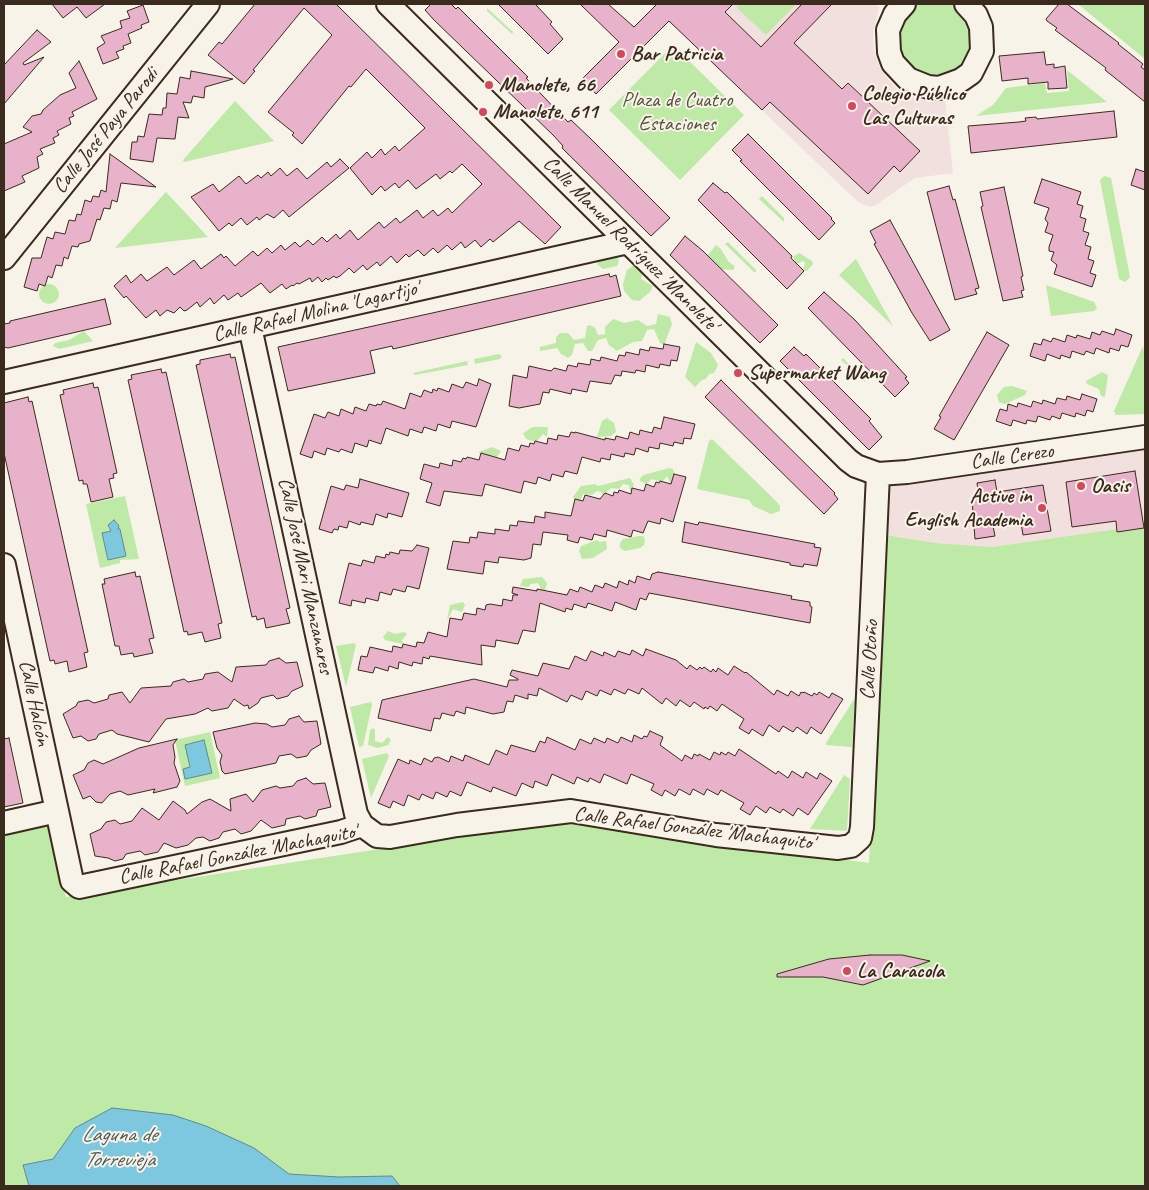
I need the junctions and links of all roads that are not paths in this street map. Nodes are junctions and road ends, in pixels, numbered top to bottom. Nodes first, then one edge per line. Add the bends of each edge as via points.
1 (208, 4) edge
2 (388, 4) edge
3 (966, 4) edge
4 (900, 5) edge
5 (628, 242) junction
6 (4, 258) edge
7 (250, 327) junction
8 (4, 382) edge
9 (1145, 438) edge
10 (878, 474) junction
11 (4, 565) edge
12 (57, 811) junction
13 (4, 823) edge
14 (362, 825) junction
15 (855, 843) joint

1 - 6 street, Calle José Paya Parodi
2 - 5 street, Calle Manuel Rodríguez 'Manolete'
3 - 4 street via 981,27 982,51 971,73 939,88 928,88 908,79 893,63 888,30
5 - 7 street, Calle Rafael Molina 'Lagartijo'
5 - 10 street, Calle Manuel Rodríguez 'Manolete' via 848,460
7 - 8 street, Calle Rafael Molina 'Lagartijo'
7 - 14 street, Calle José Mari Manzanares via 356,814
9 - 10 street, Calle Cerezo
10 - 15 street, Calle Otoño via 862,827 860,838
11 - 12 street, Calle Halcón
12 - 13 street
12 - 14 street, Calle Rafael González 'Machaquito' via 72,881 79,887 342,832
14 - 15 street, Calle Rafael González 'Machaquito' via 378,836 390,837 571,811 716,834 838,848

